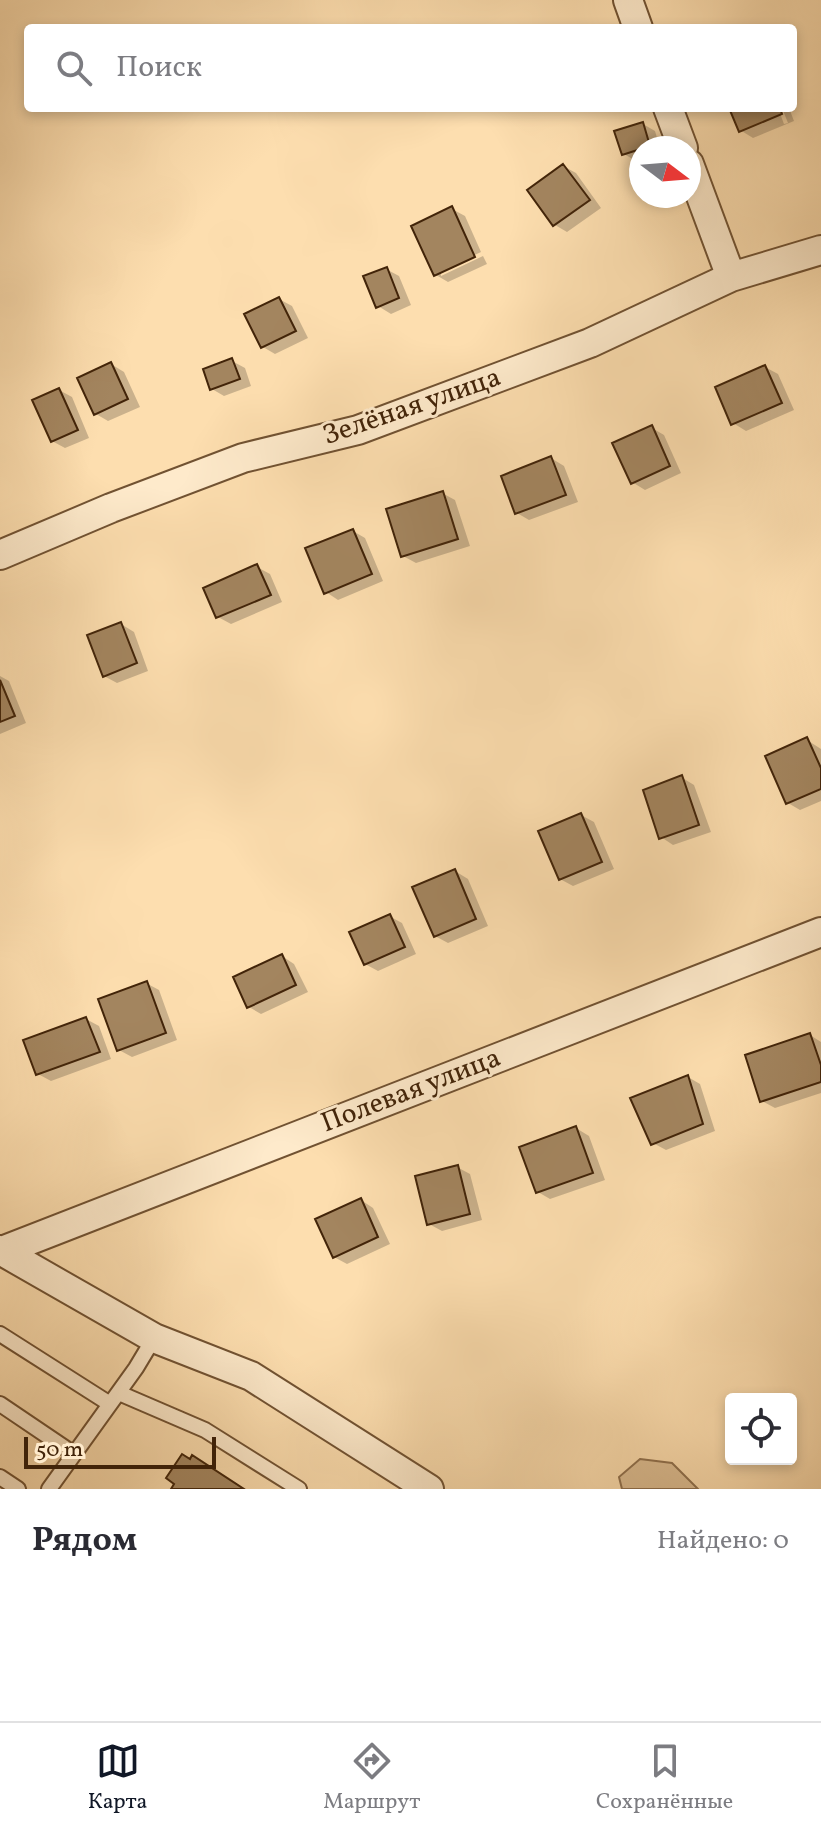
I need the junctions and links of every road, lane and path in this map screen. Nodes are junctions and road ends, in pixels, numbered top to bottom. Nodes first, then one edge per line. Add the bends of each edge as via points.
1 (628, 0) edge
2 (637, 24) edge
3 (670, 112) edge
4 (678, 136) edge
5 (701, 196) edge
6 (821, 250) edge
7 (731, 277) junction
8 (0, 555) edge
9 (821, 932) edge
10 (1, 1251) edge
11 (0, 1334) edge
12 (154, 1338) junction
13 (114, 1399) junction
14 (0, 1404) edge
15 (74, 1454) junction
16 (0, 1477) edge
17 (18, 1489) edge
18 (49, 1489) edge
19 (299, 1489) edge
20 (429, 1489) edge

1 - 2 street
3 - 4 street
5 - 7 street
6 - 7 street, Зелёная улица
7 - 8 street, Зелёная улица via 590,343 358,430 243,458
9 - 10 street, Полевая улица
10 - 12 street
11 - 13 lane
12 - 13 lane
12 - 20 street via 251,1376
13 - 15 lane
13 - 19 lane via 205,1430
14 - 15 lane
15 - 18 lane
16 - 17 lane

